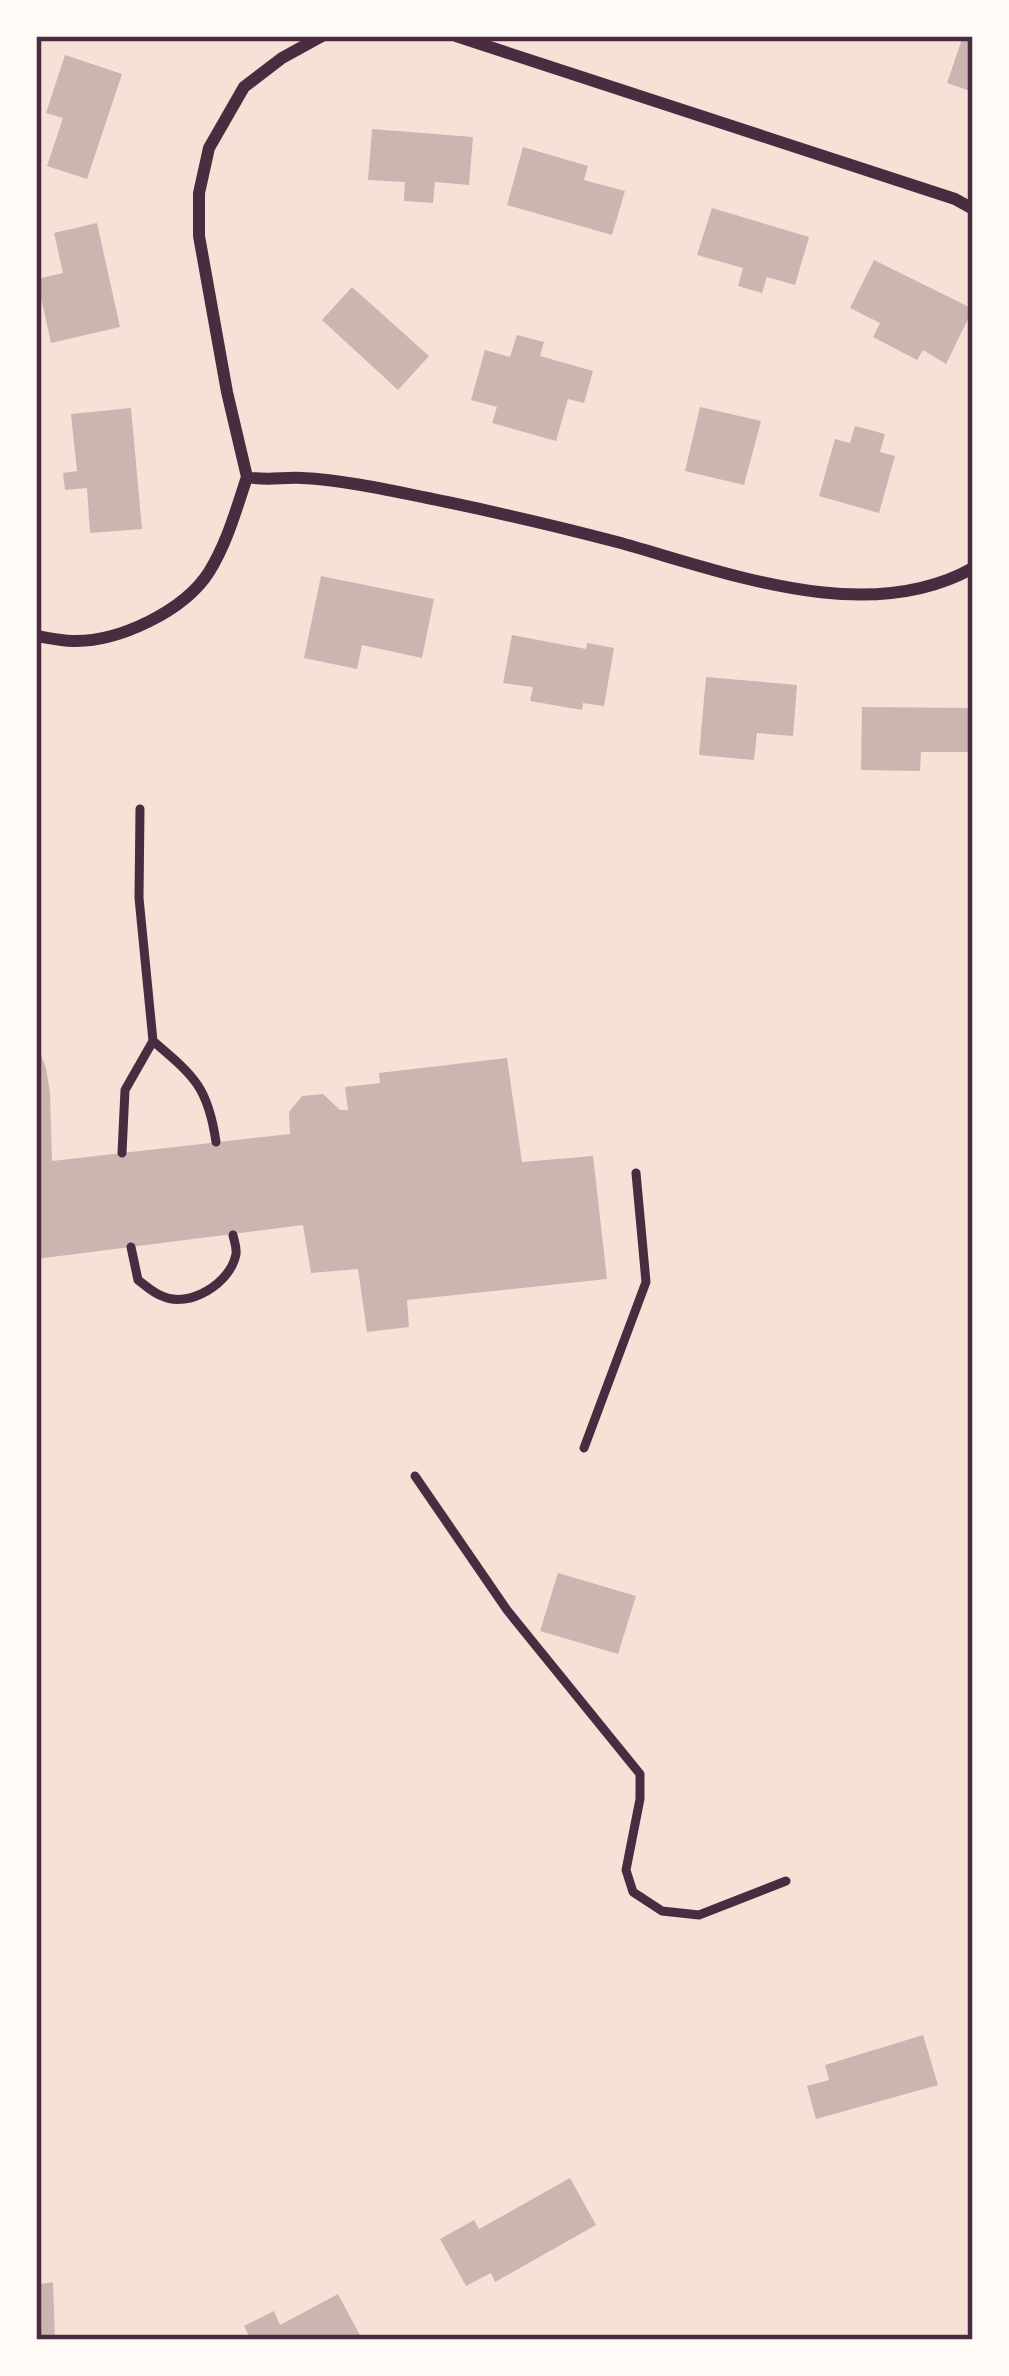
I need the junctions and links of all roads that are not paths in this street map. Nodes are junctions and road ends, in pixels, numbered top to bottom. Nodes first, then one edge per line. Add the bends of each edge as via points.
1 (322, 36) edge
2 (456, 36) edge
3 (973, 209) edge
4 (247, 477) junction
5 (973, 568) edge
6 (36, 636) edge
7 (140, 808) dead end
8 (153, 1041) junction
9 (216, 1142) dead end
10 (122, 1153) dead end
11 (636, 1173) dead end
12 (233, 1234) dead end
13 (131, 1247) dead end
14 (584, 1448) dead end
15 (415, 1476) dead end
16 (786, 1881) dead end

1 - 4 street via 244,88 209,148 199,193 199,236
2 - 3 street
4 - 5 street via 412,495 766,583 845,594 900,594 946,584
4 - 6 street via 207,575 173,607 129,632 75,642
7 - 8 lane via 139,898
8 - 9 lane via 190,1073 211,1108
8 - 10 lane via 125,1090
11 - 14 lane via 646,1282
12 - 13 lane via 236,1254 226,1271 207,1294 183,1299 164,1298 138,1280
15 - 16 lane via 507,1610 640,1774 626,1870 633,1892 662,1911 699,1915

